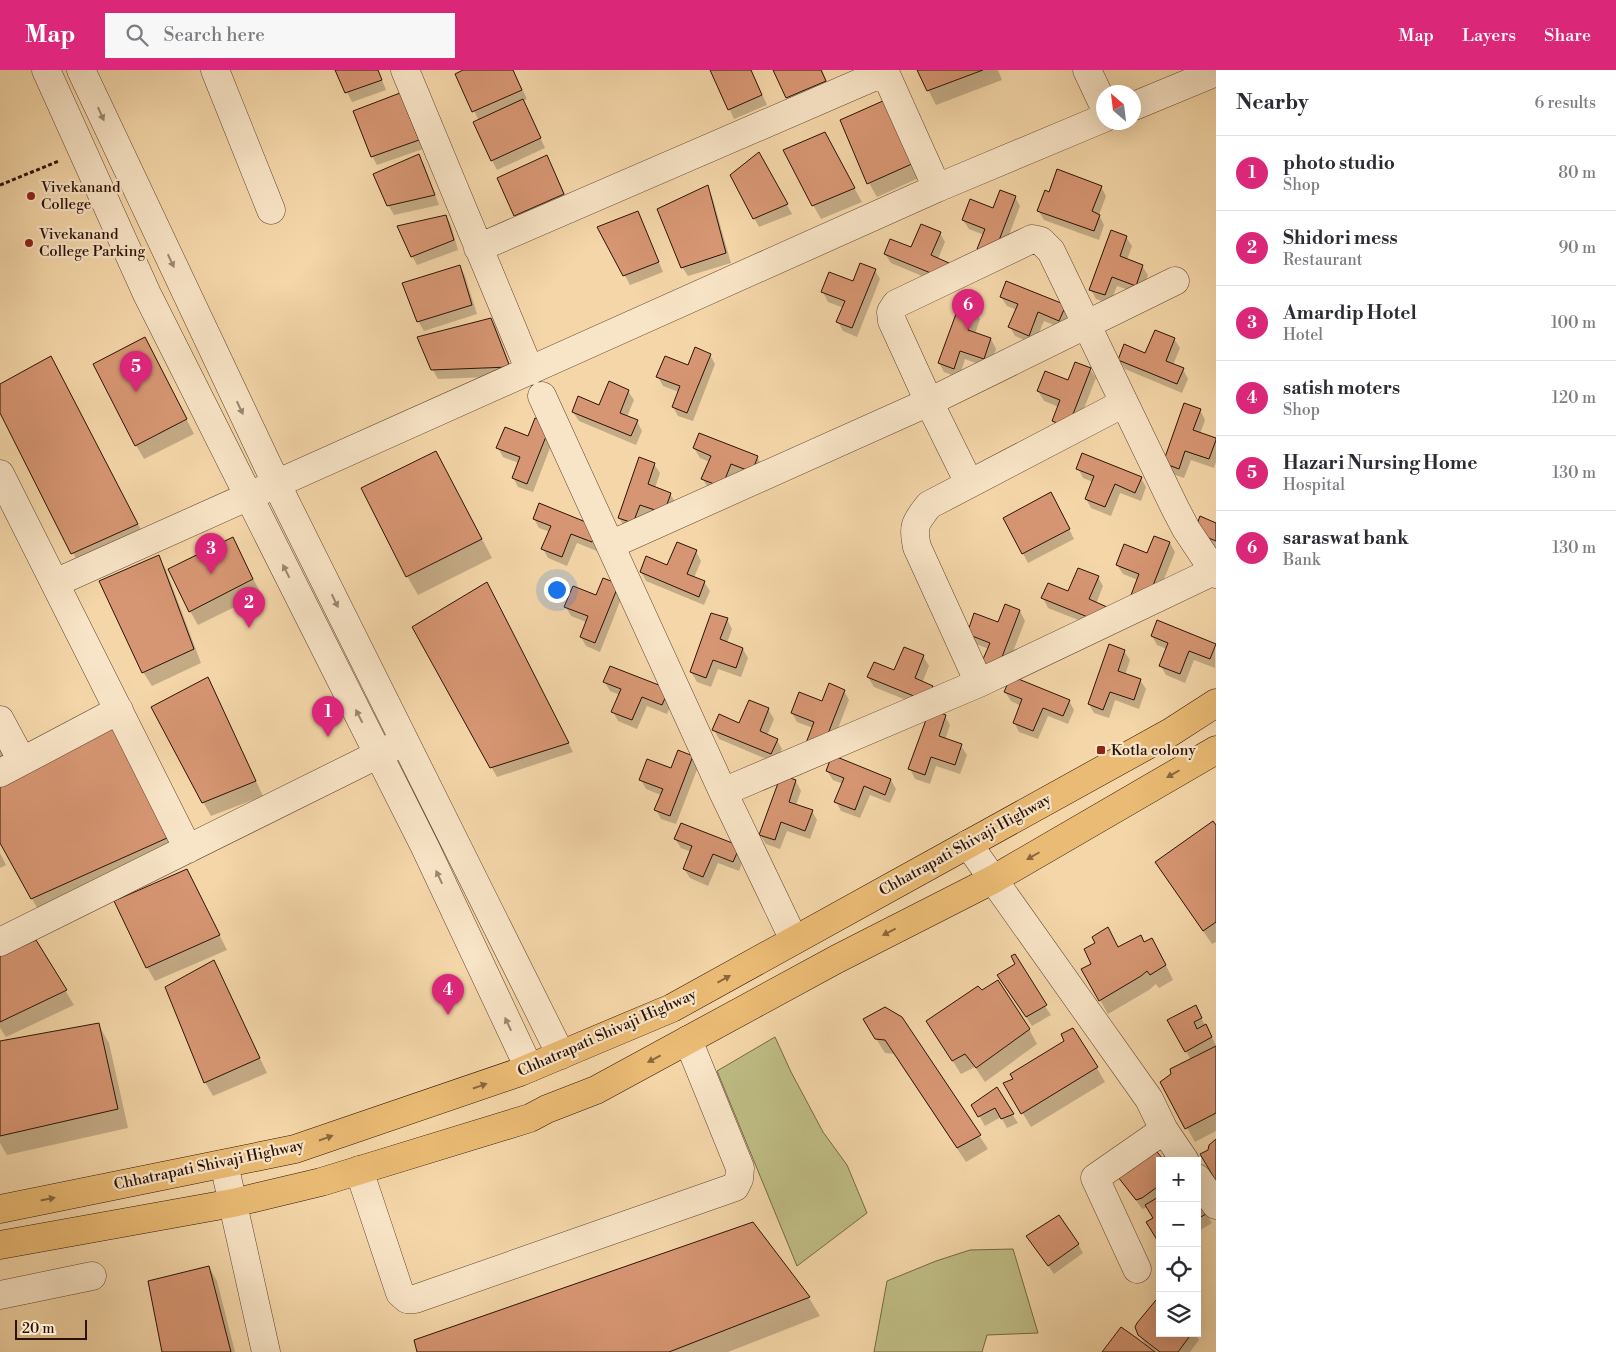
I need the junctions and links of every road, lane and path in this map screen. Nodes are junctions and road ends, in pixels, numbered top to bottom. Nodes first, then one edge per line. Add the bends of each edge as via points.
1 (46, 70) edge
2 (81, 70) edge
3 (215, 70) edge
4 (1087, 70) edge
5 (407, 71) edge
6 (885, 71) edge
7 (1216, 71) edge
8 (1096, 89) edge
9 (1141, 103) edge
10 (1096, 121) edge
11 (82, 152) junction
12 (0, 185) edge
13 (936, 188) junction
14 (271, 210) dead end
15 (478, 248) junction
16 (1175, 281) dead end
17 (1086, 324) junction
18 (530, 371) junction
19 (542, 396) dead end
20 (929, 402) junction
21 (1124, 403) junction
22 (0, 474) edge
23 (969, 483) junction
24 (277, 485) junction
25 (248, 496) junction
26 (610, 545) junction
27 (1215, 573) edge
28 (55, 583) junction
29 (979, 683) junction
30 (1216, 703) edge
31 (119, 710) junction
32 (0, 720) edge
33 (404, 741) junction
34 (1216, 750) edge
35 (378, 754) junction
36 (11, 767) edge
37 (723, 792) junction
38 (968, 844) junction
39 (188, 849) junction
40 (994, 879) junction
41 (794, 940) junction
42 (0, 942) edge
43 (688, 1040) junction
44 (561, 1055) junction
45 (529, 1068) junction
46 (1164, 1130) junction
47 (1182, 1157) edge
48 (224, 1164) junction
49 (359, 1170) junction
50 (1201, 1184) edge
51 (233, 1204) junction
52 (1216, 1205) edge
53 (0, 1209) edge
54 (0, 1245) edge
55 (1137, 1270) dead end
56 (92, 1276) dead end
57 (0, 1295) edge
58 (266, 1352) edge

1 - 11 street
2 -> 24 street
3 - 14 street
4 - 8 street
5 - 15 street
6 - 13 street
6 - 15 street
7 - 9 street
10 - 13 street
11 - 12 path
11 - 25 street via 147,294
13 - 18 street
15 - 18 street
16 - 17 street
17 - 20 street
17 - 20 street via 1050,252 1041,241 1032,239 896,304 891,312 892,321
17 - 21 street
18 - 24 street
19 - 26 street
20 - 23 street
20 - 26 street
21 - 23 street
21 - 27 street via 1183,522
22 - 28 street
23 - 29 street via 929,504 915,524 914,534
24 - 25 street
24 -> 33 street
25 - 28 street
35 -> 25 street
26 - 37 street
27 - 29 street
28 - 31 street
29 - 37 street
30 - 38 highway, Chhatrapati Shivaji Highway
31 - 36 street
31 - 39 street
32 - 36 street
33 - 35 street
33 - 44 street
34 -> 40 highway
35 - 39 street
45 -> 35 street
37 - 41 street
38 - 40 street
38 - 41 highway, Chhatrapati Shivaji Highway
39 - 42 street
40 -> 43 highway
40 - 46 street via 1149,1099
44 -> 41 highway, Chhatrapati Shivaji Highway via 672,1008
43 -> 49 highway via 596,1090 530,1118
43 - 49 street via 740,1168 735,1187 415,1299 407,1299 400,1293
44 - 45 highway, Chhatrapati Shivaji Highway
48 -> 45 highway, Chhatrapati Shivaji Highway via 295,1148
46 - 47 street
46 - 55 street via 1095,1178
48 - 51 street
53 -> 48 highway, Chhatrapati Shivaji Highway
49 - 51 highway
50 - 52 street
51 - 54 highway
51 - 58 street
56 - 57 street

